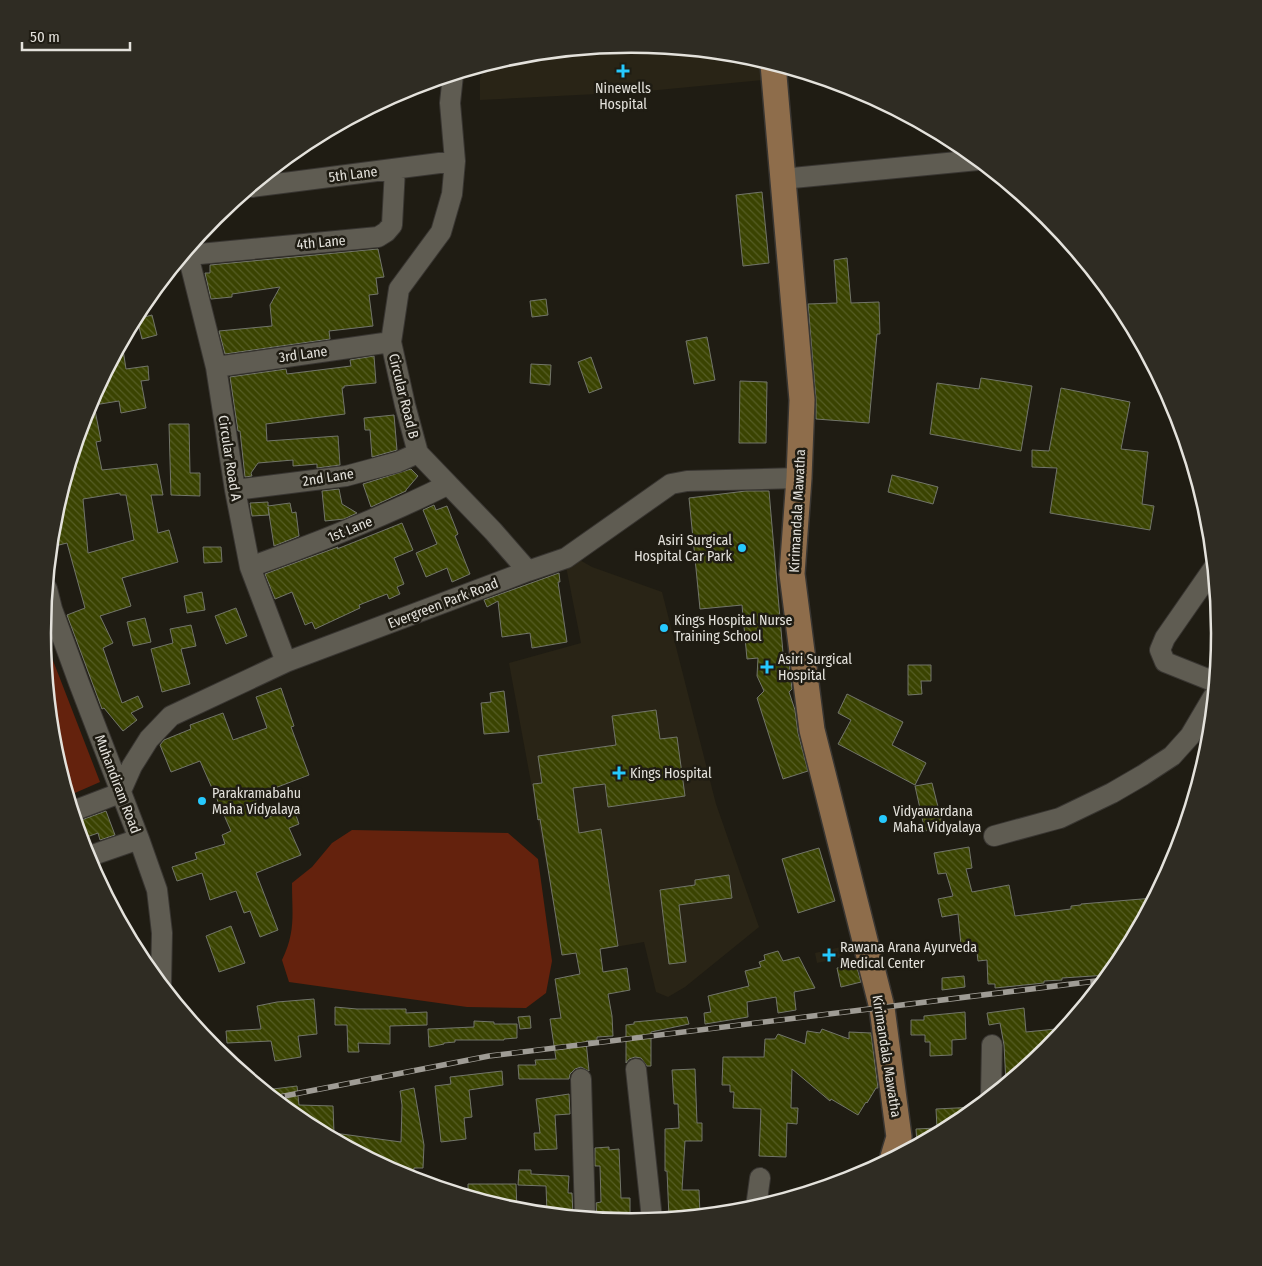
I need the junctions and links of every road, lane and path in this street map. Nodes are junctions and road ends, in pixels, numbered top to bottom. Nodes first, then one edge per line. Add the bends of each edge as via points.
1 (774, 71) edge
2 (453, 82) edge
3 (455, 161) junction
4 (967, 161) edge
5 (395, 169) junction
6 (782, 179) junction
7 (263, 186) edge
8 (194, 253) edge
9 (189, 258) edge
10 (391, 342) junction
11 (216, 366) junction
12 (418, 453) junction
13 (799, 478) junction
14 (447, 485) junction
15 (235, 490) junction
16 (250, 567) junction
17 (528, 571) junction
18 (1208, 576) edge
19 (52, 604) edge
20 (286, 662) junction
21 (1209, 680) edge
22 (1206, 709) edge
23 (120, 793) junction
24 (79, 808) edge
25 (994, 836) dead end
26 (139, 839) junction
27 (95, 854) edge
28 (162, 973) edge
29 (992, 1045) dead end
30 (636, 1069) dead end
31 (580, 1079) dead end
32 (991, 1087) edge
33 (896, 1148) edge
34 (760, 1178) dead end
35 (757, 1199) edge
36 (585, 1211) edge
37 (651, 1212) edge

1 - 6 main road, Kirimandala Mawatha
2 - 3 street, Circular Road B via 450,103
3 - 5 street, 5th Lane
3 - 10 street, Circular Road B via 452,194 441,232 399,289
4 - 6 street
5 - 7 street, 5th Lane
5 - 8 street, 4th Lane via 392,225 378,237
6 - 13 main road, Kirimandala Mawatha via 802,400
9 - 11 street, Circular Road A
10 - 11 street, 3rd Lane
10 - 12 street, Circular Road B
11 - 15 street, Circular Road A
12 - 14 street, Circular Road B
12 - 15 street, 2nd Lane via 346,476
13 - 17 street, Evergreen Park Road via 670,484 566,558
13 - 33 main road, Kirimandala Mawatha via 792,574 812,730 882,1008 899,1137
14 - 16 street, 1st Lane via 384,515
14 - 17 street, Circular Road B
15 - 16 street, Circular Road A
16 - 20 street, Circular Road A
17 - 20 street, Evergreen Park Road
18 - 21 street via 1160,650 1165,662
19 - 23 street, Muhandiram Road
20 - 23 street, Evergreen Park Road via 171,716 149,739
22 - 25 street via 1190,736 1172,756 1143,775 1060,818
23 - 24 street
23 - 26 street, Muhandiram Road
26 - 27 street
26 - 28 street, Muhandiram Road via 157,890
29 - 32 street
30 - 37 street
31 - 36 street
34 - 35 street

